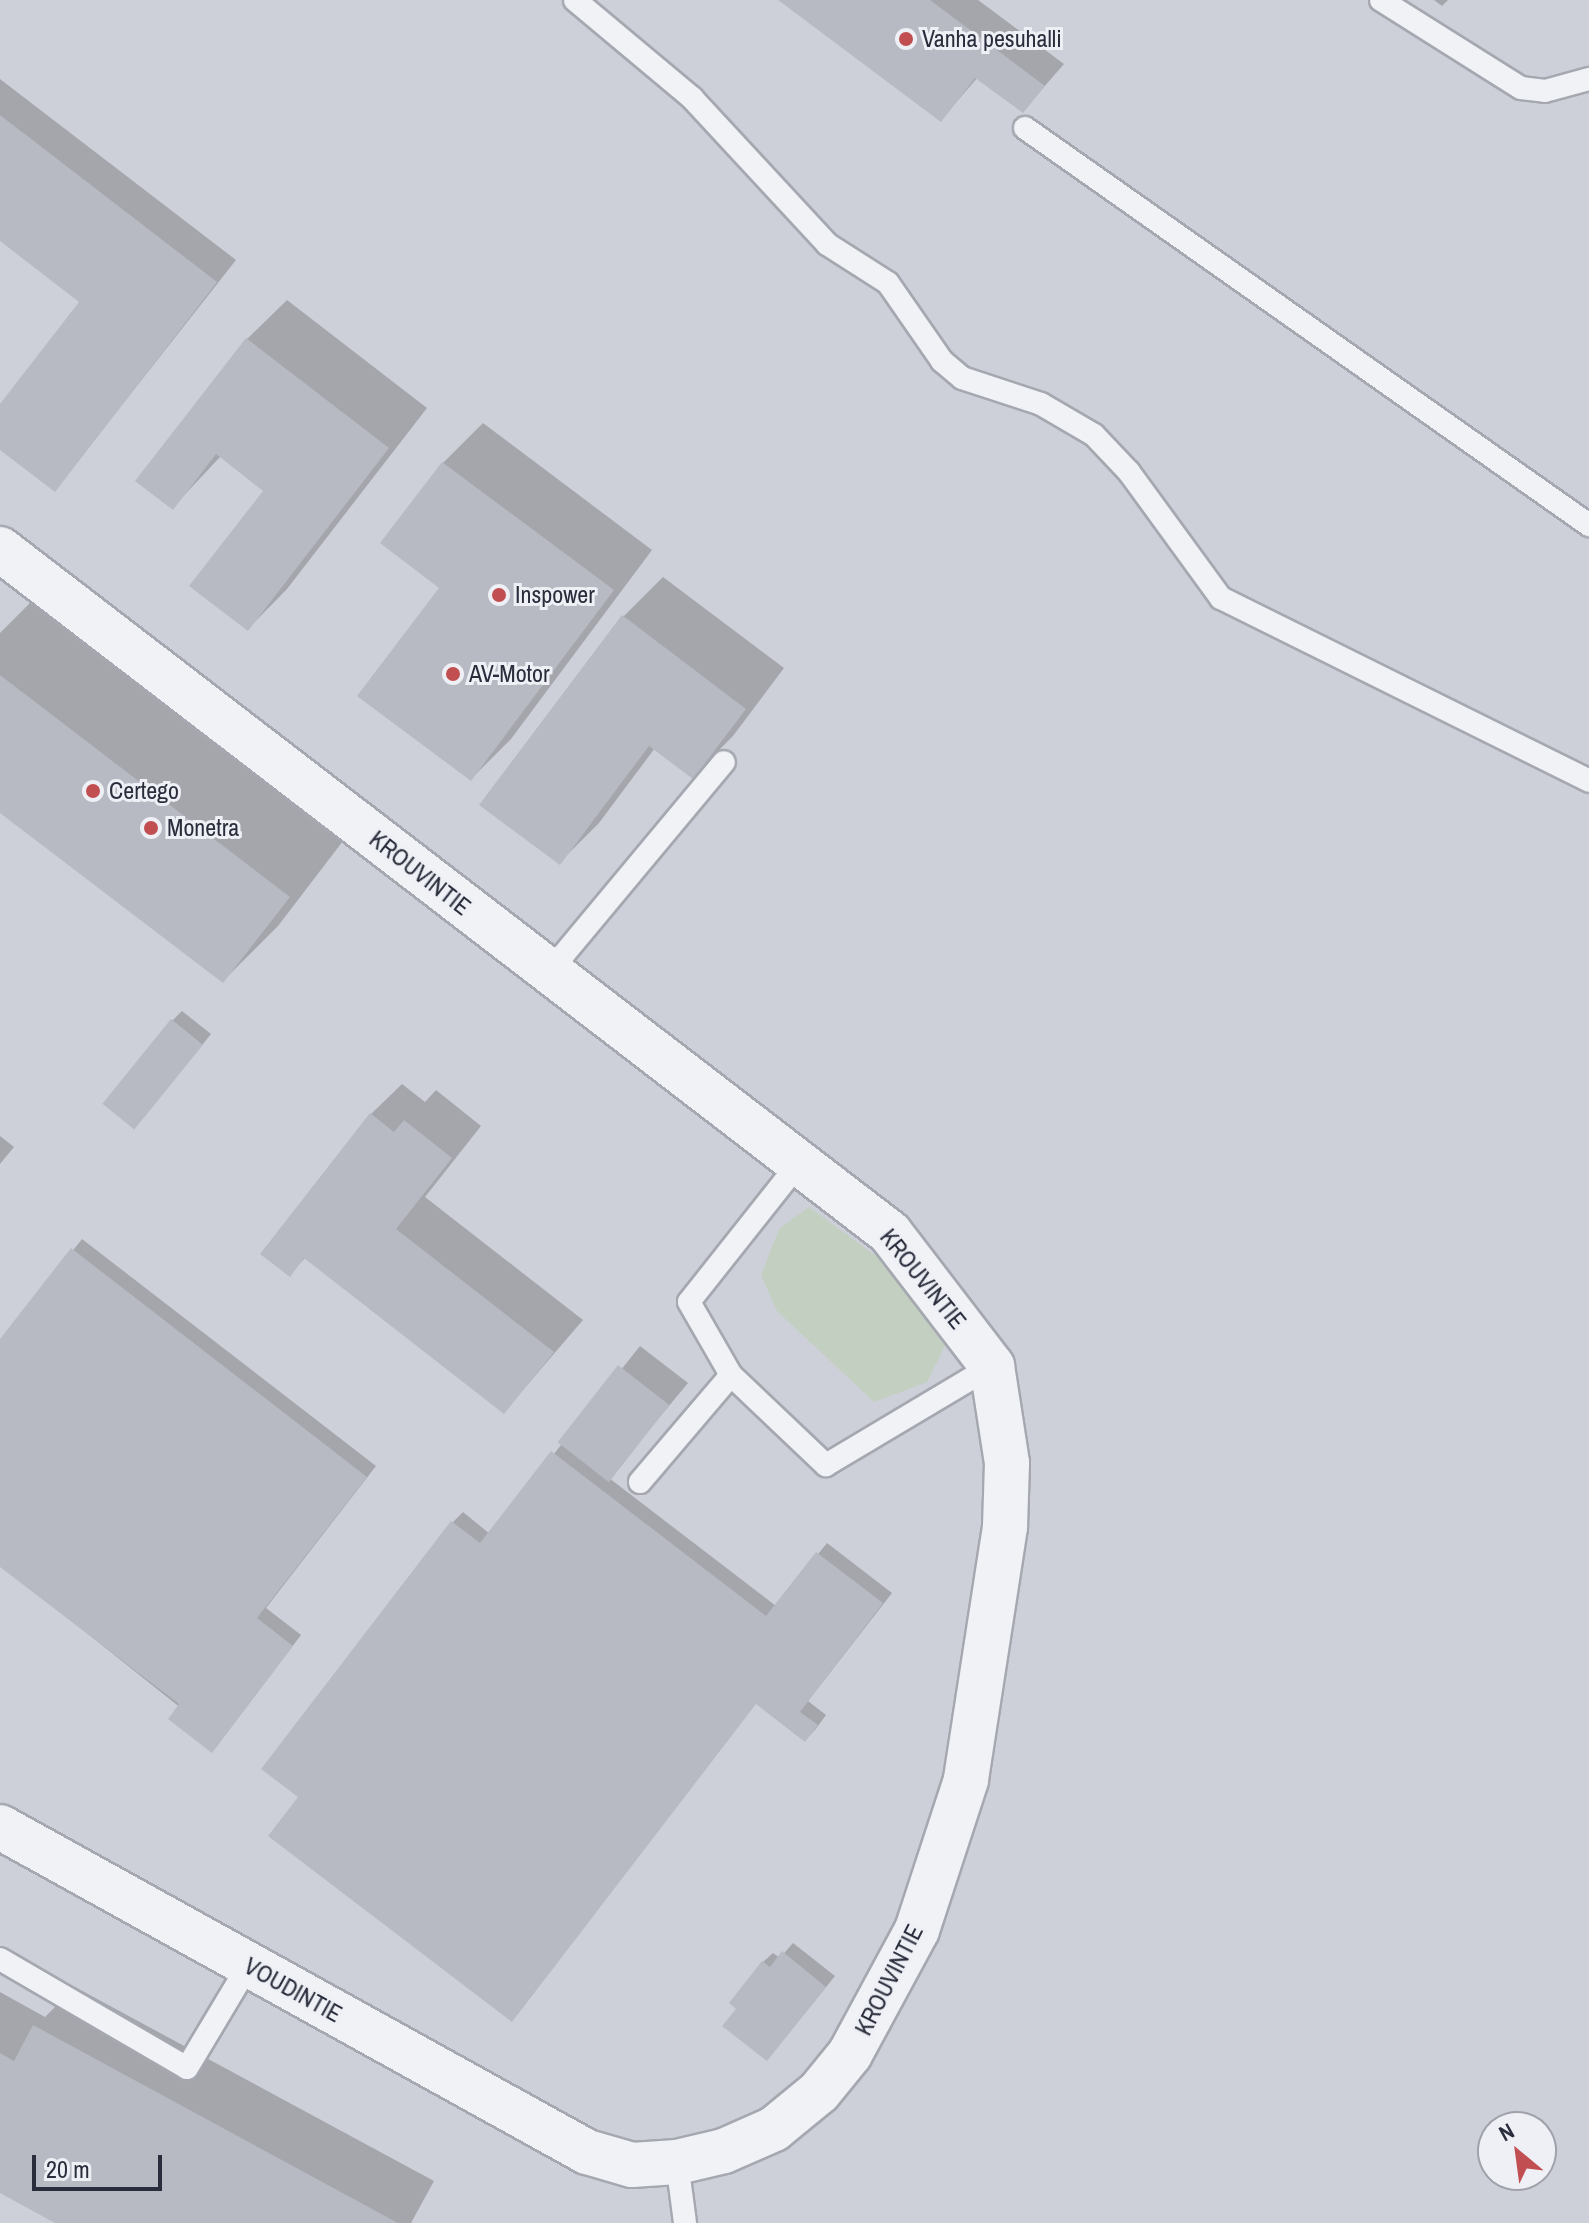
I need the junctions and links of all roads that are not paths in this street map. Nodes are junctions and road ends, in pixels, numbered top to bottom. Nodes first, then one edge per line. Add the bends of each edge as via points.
1 (575, 0) edge
2 (1381, 0) edge
3 (1589, 79) edge
4 (1025, 128) dead end
5 (1589, 525) edge
6 (0, 549) edge
7 (724, 762) dead end
8 (1589, 781) edge
9 (549, 972) junction
10 (799, 1163) junction
11 (992, 1366) junction
12 (731, 1375) junction
13 (640, 1482) dead end
14 (0, 1827) edge
15 (0, 1959) edge
16 (248, 1966) junction
17 (587, 2152) joint
18 (677, 2162) junction
19 (685, 2223) edge

1 - 8 lane via 692,98 827,244 888,283 942,361 962,378 1041,404 1094,435 1129,472 1221,598
2 - 3 lane via 1521,88 1545,91
4 - 5 lane
6 - 9 street, KROUVINTIE
7 - 9 lane
9 - 10 street, KROUVINTIE
10 - 11 street, KROUVINTIE via 890,1233
10 - 12 lane via 689,1302
11 - 12 lane via 826,1465
11 - 18 street, KROUVINTIE via 1007,1463 1005,1527 966,1780 917,1930 850,2054 819,2092 774,2129 724,2151
12 - 13 lane
14 - 16 street, VOUDINTIE
15 - 16 lane via 187,2068
16 - 17 street, VOUDINTIE
17 - 18 street, KROUVINTIE via 632,2165
18 - 19 lane

